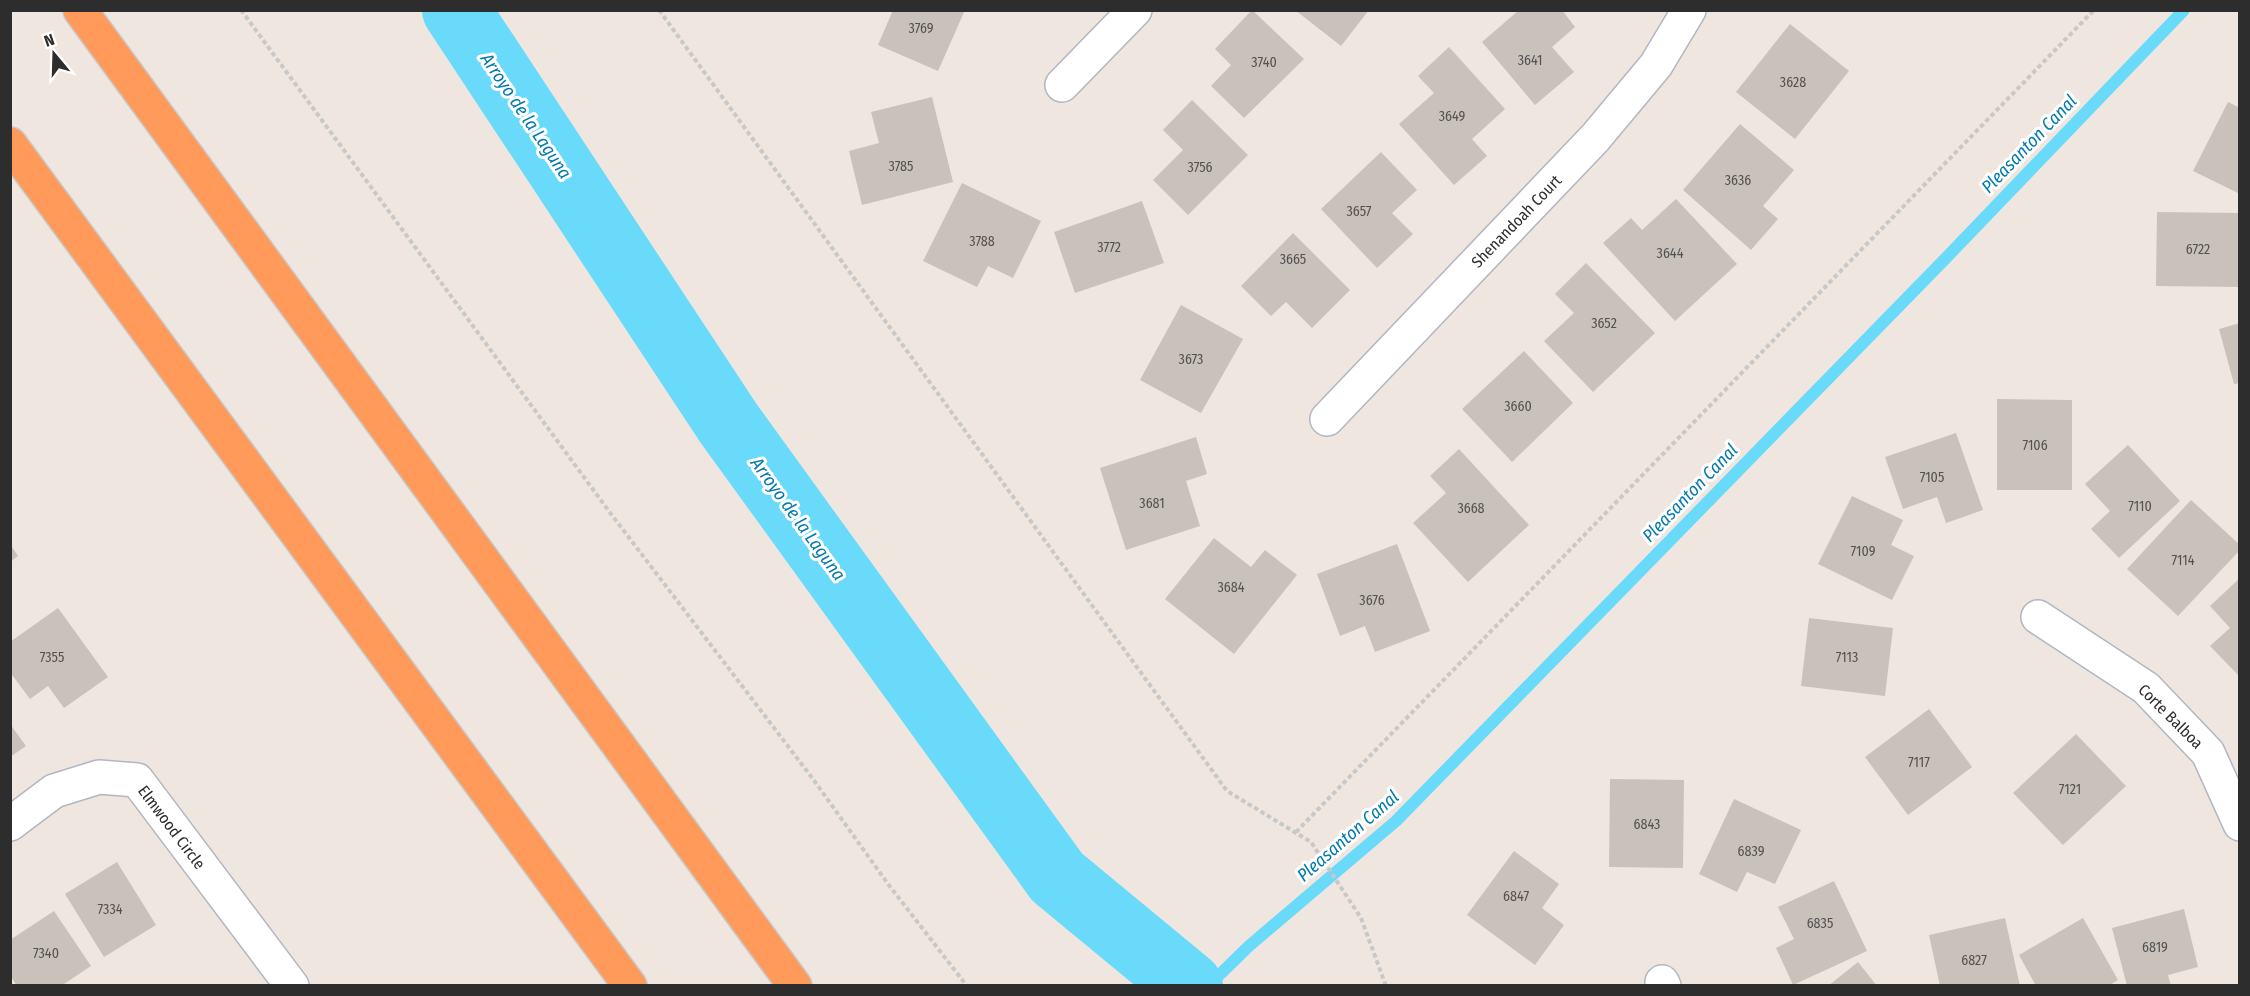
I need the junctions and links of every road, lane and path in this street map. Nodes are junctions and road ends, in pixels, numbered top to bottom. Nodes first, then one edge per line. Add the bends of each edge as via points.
1 (80, 10) edge
2 (241, 10) edge
3 (659, 10) edge
4 (1135, 10) edge
5 (1689, 10) edge
6 (2094, 10) edge
7 (1062, 85) dead end
8 (10, 144) edge
9 (1327, 419) dead end
10 (2037, 617) dead end
11 (10, 824) edge
12 (2240, 824) edge
13 (1296, 832) junction
14 (292, 986) edge
15 (630, 986) edge
16 (795, 986) edge
17 (967, 986) edge
18 (1386, 986) edge

1 - 16 highway
2 - 17 path via 611,514
3 - 13 path via 1227,791
4 - 7 street
5 - 9 street, Shenandoah Court via 1656,65 1594,138
6 - 13 path
8 - 15 highway
10 - 12 street, Corte Balboa via 2146,688 2208,753
11 - 14 street, Elmwood Circle via 54,791 99,777 137,780
13 - 18 path via 1311,842 1361,918

